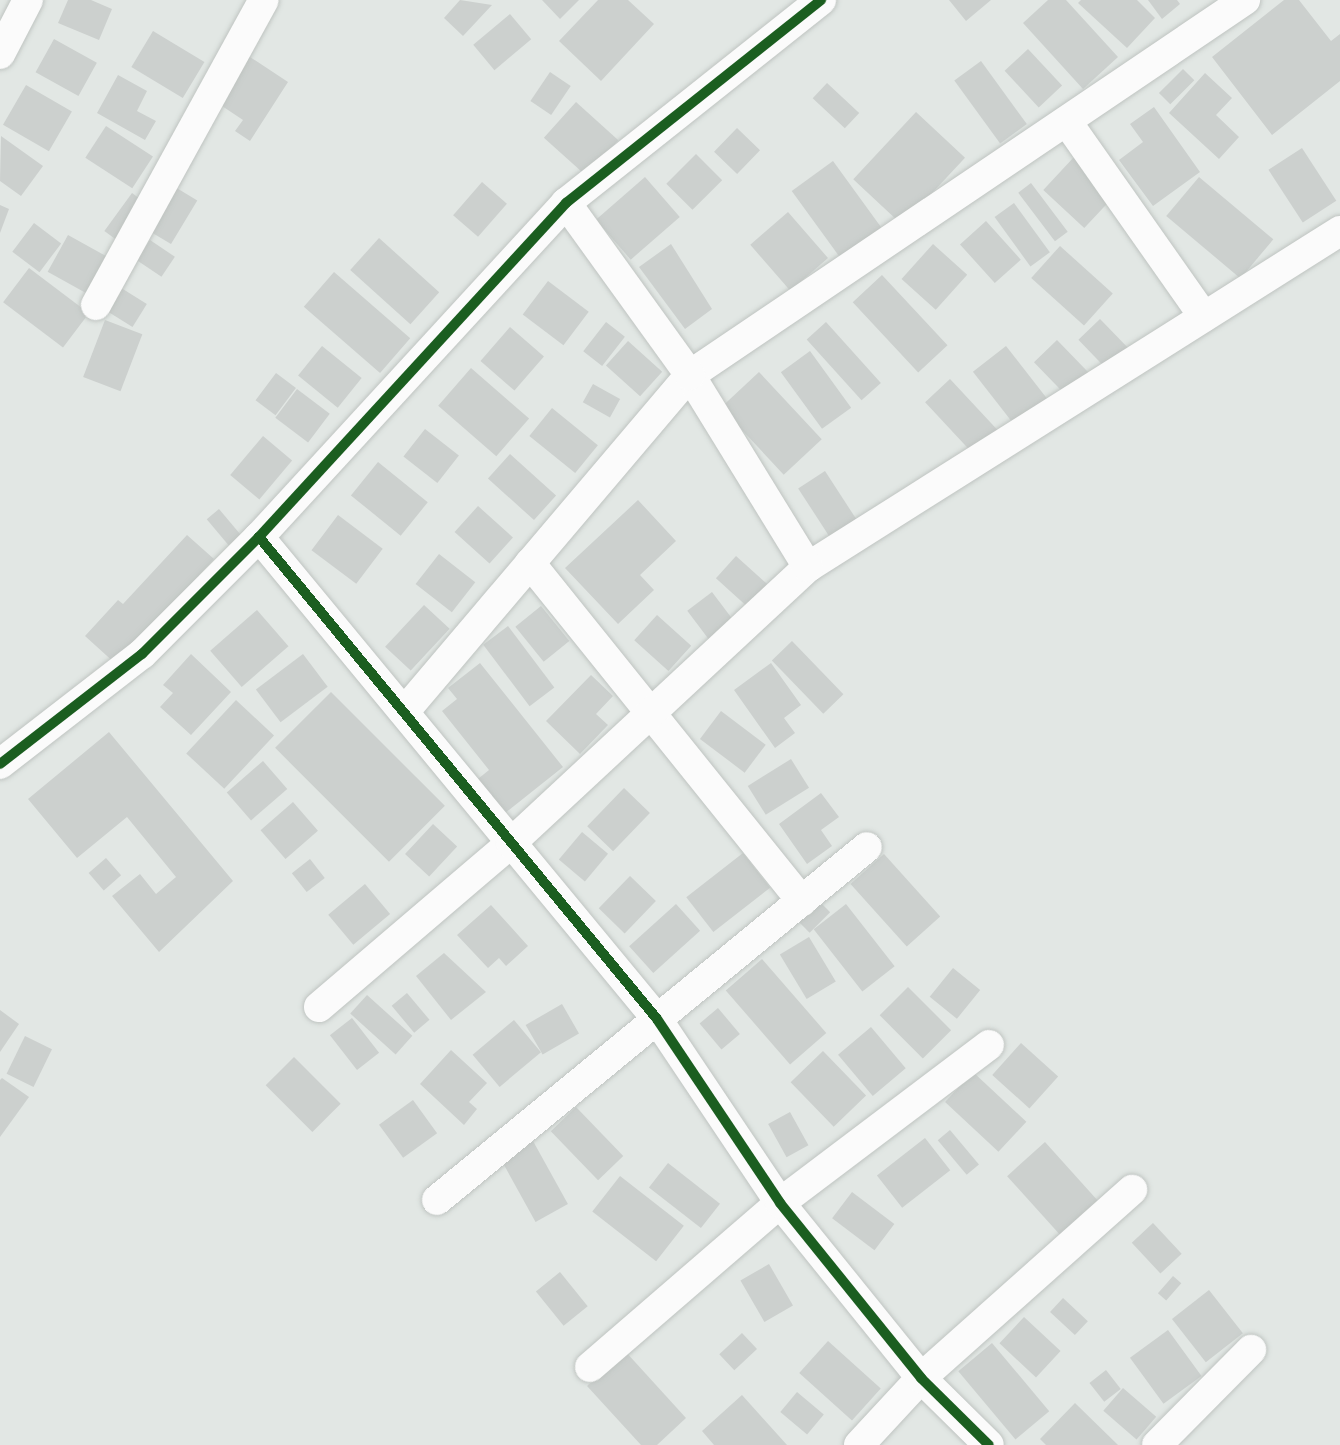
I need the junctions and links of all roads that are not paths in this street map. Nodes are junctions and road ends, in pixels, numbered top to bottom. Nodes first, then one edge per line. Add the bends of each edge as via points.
1 (28, 0) edge
2 (821, 0) edge
3 (1245, 0) edge
4 (252, 4) edge
5 (0, 54) edge
6 (1067, 122) junction
7 (566, 203) junction
8 (1340, 232) edge
9 (96, 305) dead end
10 (1205, 317) junction
11 (690, 375) junction
12 (259, 537) junction
13 (530, 564) junction
14 (808, 568) junction
15 (404, 712) junction
16 (650, 714) junction
17 (0, 764) edge
18 (511, 843) junction
19 (867, 847) dead end
20 (802, 901) junction
21 (319, 1007) dead end
22 (657, 1019) junction
23 (989, 1045) dead end
24 (1132, 1190) dead end
25 (437, 1200) dead end
26 (780, 1203) junction
27 (1251, 1350) dead end
28 (590, 1367) dead end
29 (921, 1378) junction
30 (859, 1445) edge
31 (989, 1445) edge
32 (1157, 1445) edge

1 - 5 street
2 - 7 street
3 - 6 street
4 - 9 street
6 - 10 street
6 - 11 street
7 - 11 street
7 - 12 street
8 - 10 street
10 - 14 street
11 - 13 street
11 - 14 street
12 - 15 street
12 - 17 street via 142,654
13 - 15 street
13 - 16 street
14 - 16 street
15 - 18 street
16 - 18 street
16 - 20 street
18 - 21 street
18 - 22 street
19 - 20 street
20 - 22 street
22 - 25 street
22 - 26 street
23 - 26 street
24 - 29 street
26 - 28 street
26 - 29 street
27 - 32 street
29 - 30 street
29 - 31 street

